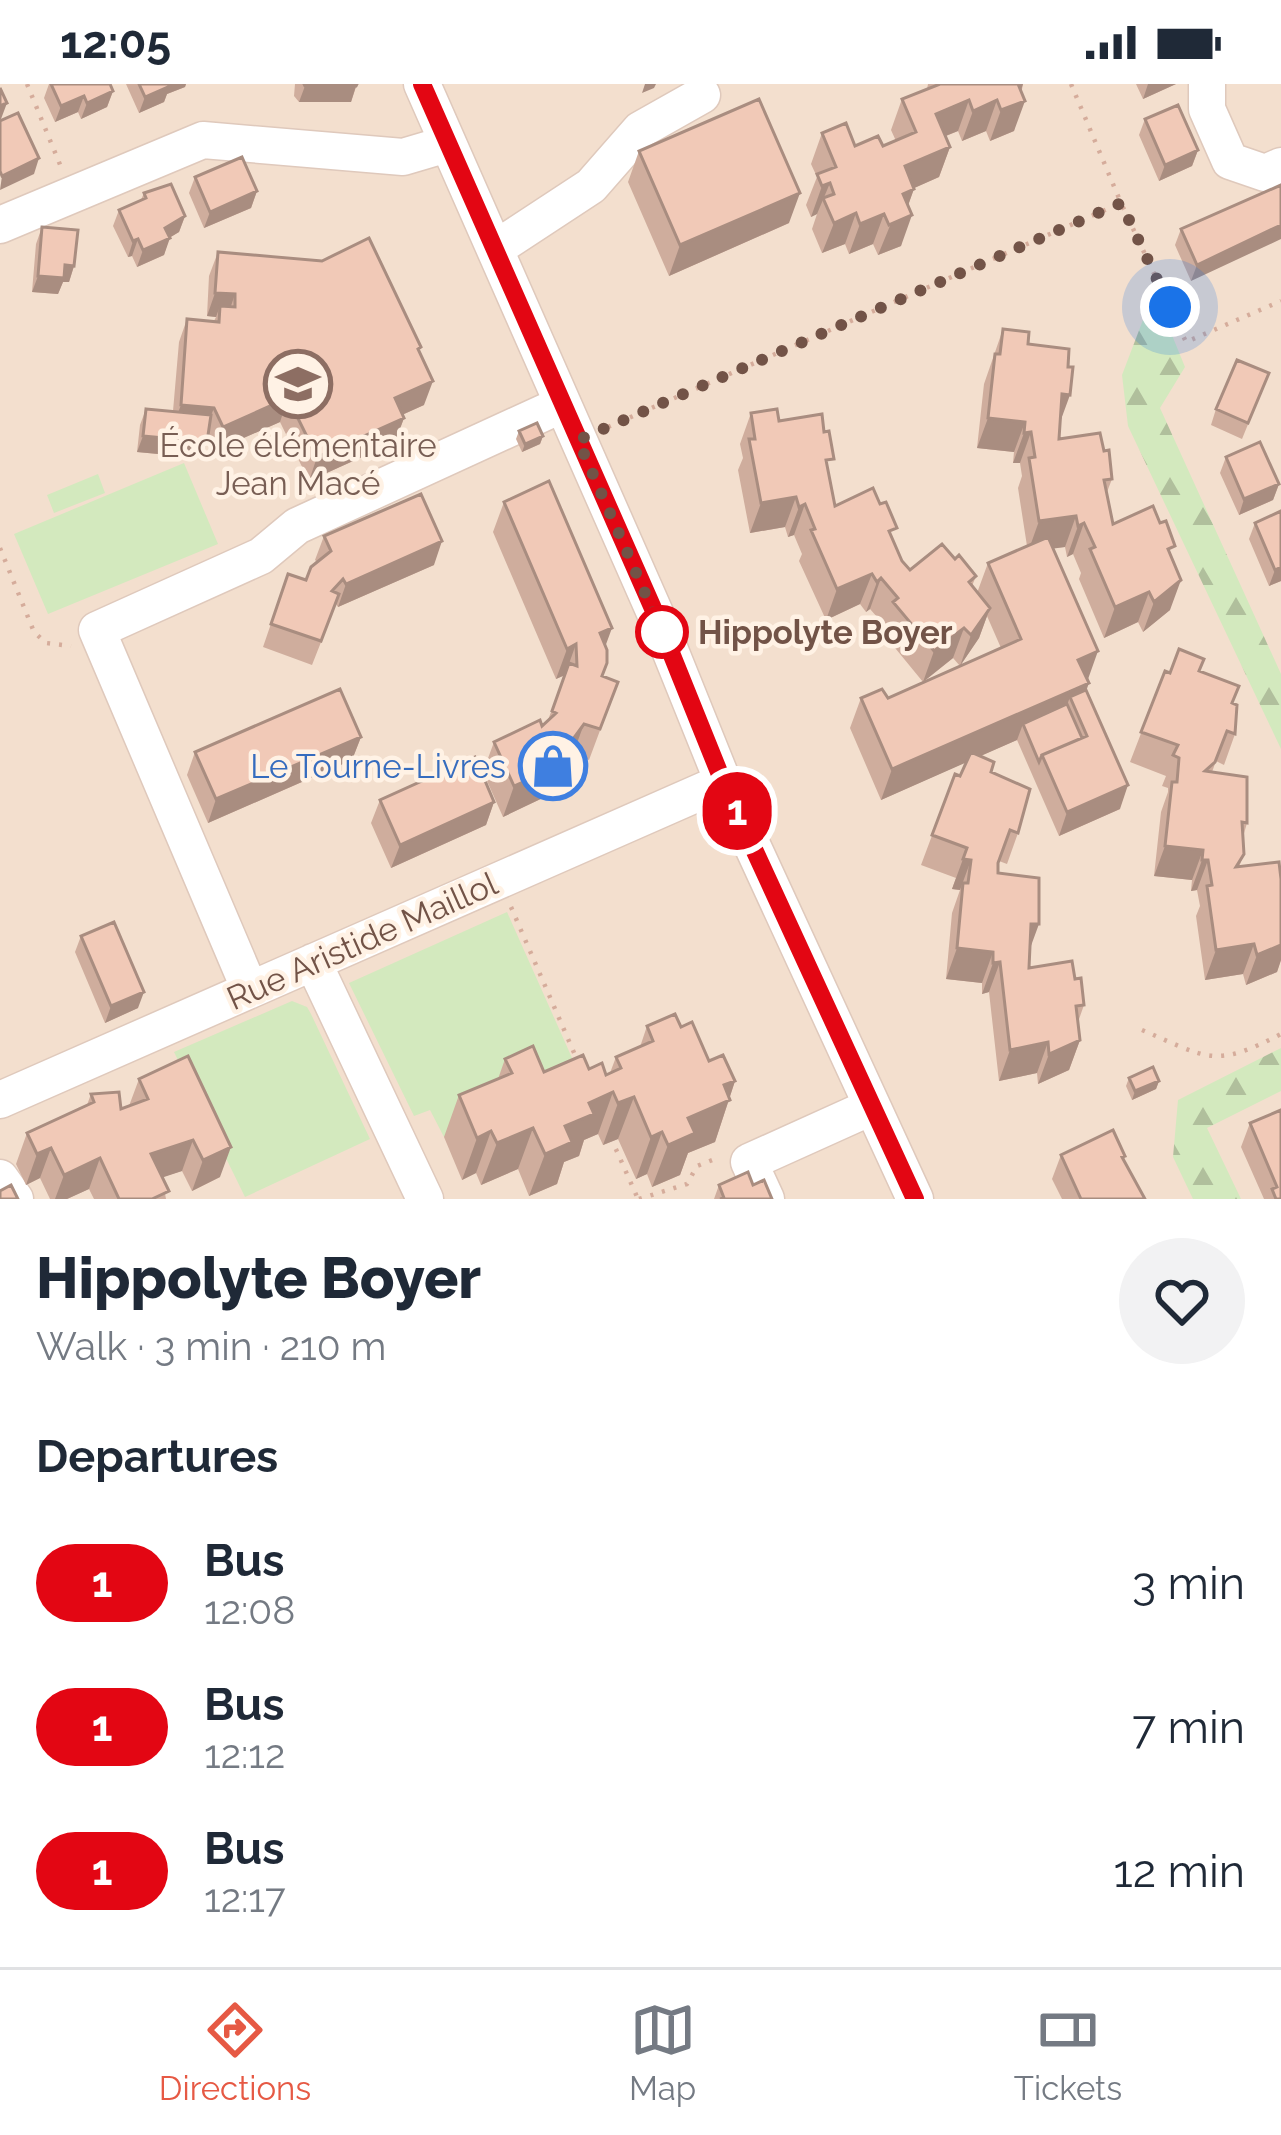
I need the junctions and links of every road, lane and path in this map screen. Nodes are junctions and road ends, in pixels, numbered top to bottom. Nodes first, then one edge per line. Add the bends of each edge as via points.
1 (27, 84) edge
2 (422, 84) edge
3 (1071, 84) edge
4 (1207, 84) edge
5 (702, 95) dead end
6 (447, 144) junction
7 (1281, 166) edge
8 (73, 195) junction
9 (1121, 203) junction
10 (0, 225) edge
11 (495, 250) junction
12 (1281, 301) edge
13 (563, 404) junction
14 (578, 440) junction
15 (0, 548) edge
16 (103, 642) junction
17 (723, 782) junction
18 (503, 879) junction
19 (313, 962) junction
20 (250, 990) junction
21 (1142, 1030) dead end
22 (1281, 1034) edge
23 (582, 1072) edge
24 (0, 1100) edge
25 (871, 1107) junction
26 (610, 1136) dead end
27 (749, 1162) junction
28 (0, 1178) edge
29 (15, 1199) edge
30 (425, 1199) edge
31 (638, 1199) edge
32 (766, 1199) edge
33 (915, 1199) edge

1 - 8 path
2 - 6 street
3 - 9 path
4 - 7 street via 1208,109 1230,161 1264,173
5 - 11 street via 640,130 590,186
6 - 8 street via 403,157 203,140
6 - 11 street
8 - 10 street
9 - 12 path via 1186,342
9 - 14 path
11 - 13 street
13 - 14 street
13 - 16 street via 297,526 261,556 97,630
14 - 17 street
15 - 16 path via 34,632 46,643
16 - 20 street
17 - 18 street, Rue Aristide Maillol
17 - 25 street
18 - 19 street, Rue Aristide Maillol
18 - 23 path
19 - 20 street, Rue Aristide Maillol
19 - 30 street
20 - 24 street, Rue Aristide Maillol
21 - 22 path via 1226,1058
25 - 27 street
25 - 33 street
26 - 31 path
27 - 31 path via 738,1150 697,1166 687,1184
27 - 32 street
28 - 29 street

